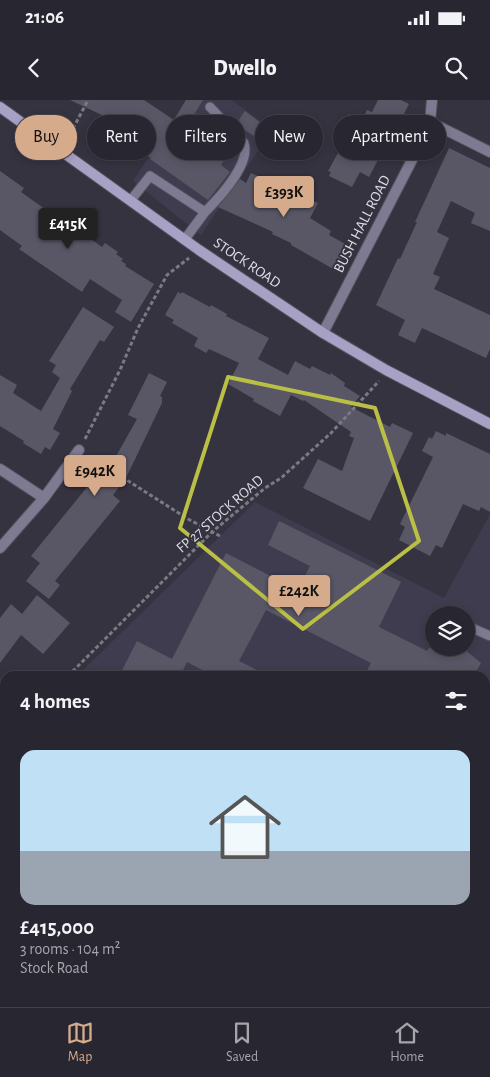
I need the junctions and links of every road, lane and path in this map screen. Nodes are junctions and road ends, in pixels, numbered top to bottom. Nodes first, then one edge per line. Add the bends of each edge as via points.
1 (88, 100) edge
2 (432, 100) edge
3 (0, 107) edge
4 (210, 108) dead end
5 (431, 115) edge
6 (15, 118) edge
7 (77, 120) edge
8 (446, 130) edge
9 (490, 152) edge
10 (73, 160) edge
11 (412, 160) edge
12 (132, 200) junction
13 (205, 212) junction
14 (185, 239) junction
15 (199, 250) junction
16 (323, 333) junction
17 (386, 370) junction
18 (490, 424) edge
19 (79, 450) junction
20 (0, 469) edge
21 (44, 498) junction
22 (212, 532) junction
23 (220, 536) dead end
24 (0, 548) edge
25 (475, 629) edge
26 (490, 636) edge
27 (73, 671) edge

1 - 7 path
2 - 5 street, BUSH HALL ROAD
3 - 6 main road, STOCK ROAD
4 - 13 lane via 244,143 246,150 233,178
8 - 9 street
10 - 12 main road, STOCK ROAD
11 - 16 street, BUSH HALL ROAD
12 - 13 lane via 150,176
12 - 14 main road, STOCK ROAD
13 - 14 lane
14 - 15 main road, STOCK ROAD
15 - 16 main road, STOCK ROAD
15 - 19 path via 167,275
16 - 17 main road, STOCK ROAD
17 - 18 main road, STOCK ROAD
17 - 22 path, FP 27 STOCK ROAD via 377,386 331,433 281,478
19 - 21 street
19 - 22 path
20 - 21 street
21 - 24 street
22 - 23 path
22 - 27 path, FP 27 STOCK ROAD
25 - 26 lane

